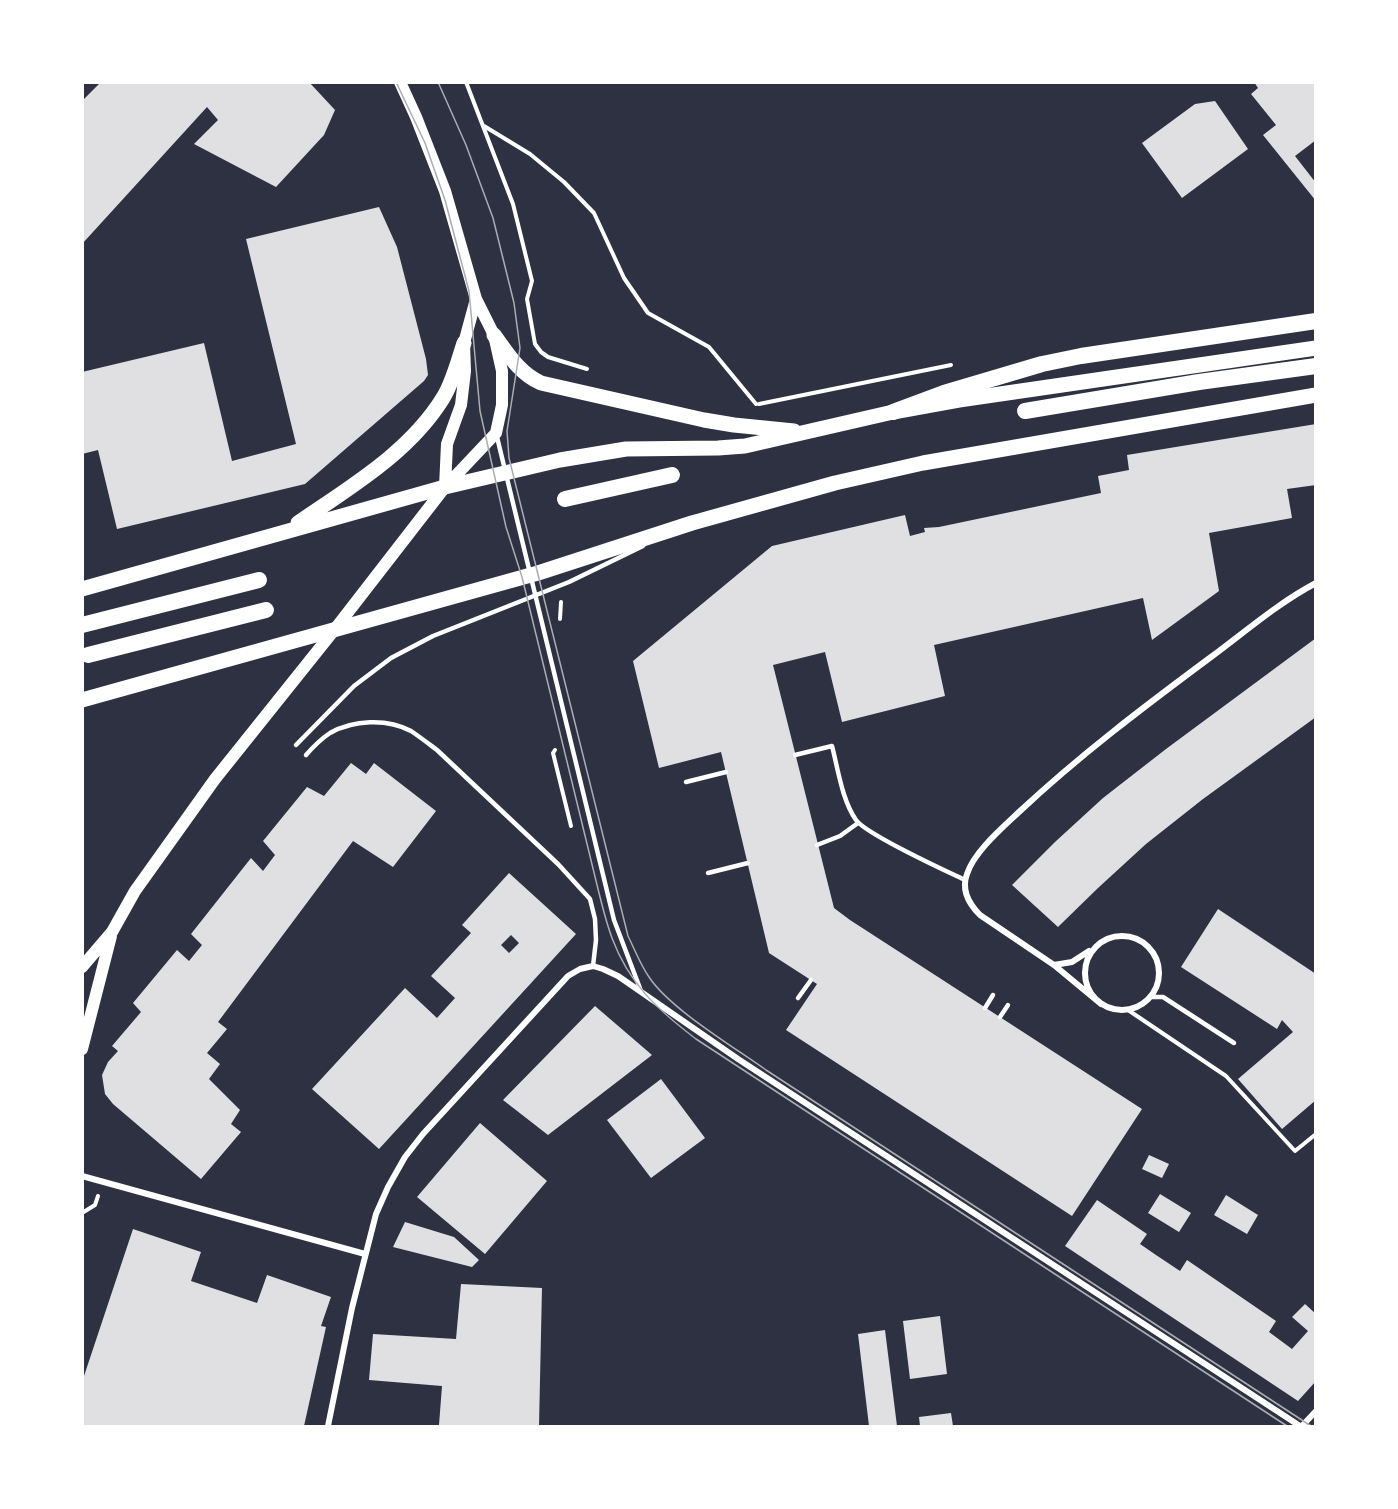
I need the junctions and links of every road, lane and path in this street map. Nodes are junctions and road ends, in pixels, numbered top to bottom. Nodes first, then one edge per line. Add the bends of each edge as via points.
1 (400, 82) edge
2 (466, 82) edge
3 (483, 126) junction
4 (476, 299) junction
5 (1316, 321) edge
6 (494, 335) junction
7 (465, 343) junction
8 (1316, 348) edge
9 (954, 364) dead end
10 (1316, 366) edge
11 (592, 370) dead end
12 (1316, 395) edge
13 (747, 404) dead end
14 (756, 404) junction
15 (1025, 411) dead end
16 (893, 412) junction
17 (803, 432) junction
18 (496, 434) junction
19 (505, 473) junction
20 (672, 475) dead end
21 (445, 487) junction
22 (565, 499) dead end
23 (692, 523) junction
24 (288, 530) junction
25 (531, 574) junction
26 (259, 580) dead end
27 (1316, 583) edge
28 (82, 589) edge
29 (537, 595) junction
30 (266, 610) dead end
31 (82, 625) edge
32 (335, 629) junction
33 (88, 655) dead end
34 (82, 700) edge
35 (296, 745) dead end
36 (306, 755) dead end
37 (795, 755) dead end
38 (726, 772) dead end
39 (686, 782) dead end
40 (858, 823) junction
41 (817, 845) dead end
42 (748, 863) dead end
43 (708, 873) dead end
44 (965, 880) junction
45 (112, 932) junction
46 (1096, 946) junction
47 (1054, 965) junction
48 (593, 966) junction
49 (82, 967) edge
50 (811, 980) dead end
51 (643, 993) junction
52 (993, 995) dead end
53 (1151, 997) junction
54 (798, 998) dead end
55 (1101, 1004) junction
56 (1008, 1005) dead end
57 (985, 1008) dead end
58 (1128, 1011) junction
59 (1000, 1017) dead end
60 (1234, 1043) dead end
61 (82, 1049) edge
62 (1316, 1134) edge
63 (82, 1176) edge
64 (365, 1254) junction
65 (1316, 1411) edge
66 (328, 1426) edge
67 (1301, 1426) edge

1 - 4 main road via 445,191
2 - 3 path
3 - 11 path via 513,204 532,281 527,299 536,344 549,357
3 - 14 path via 530,153 564,182 594,213 624,278 648,313 709,347
4 - 6 main road
4 - 7 main road
5 - 16 highway via 1042,364
6 - 17 main road via 518,367 541,383 714,422
6 - 18 main road via 502,371 502,405
7 - 21 main road via 461,405 447,444
7 - 24 main road via 444,396 424,425 386,461
8 - 16 main road
9 - 14 path
10 - 15 highway
12 - 23 main road via 923,463
13 - 14 path
16 - 17 main road
17 - 19 main road via 745,446 626,449
18 - 19 lane
18 - 21 main road
19 - 21 main road
19 - 25 lane
20 - 22 highway
21 - 24 main road
21 - 32 main road
23 - 25 main road
23 - 29 lane
24 - 28 main road
25 - 29 lane
25 - 32 main road
26 - 31 highway
27 - 44 street via 1175,684 1050,783 994,836 972,862
29 - 35 lane via 442,632 390,658 354,686
29 - 51 lane via 614,920
30 - 33 highway
32 - 34 main road
32 - 45 main road via 215,779 135,891
36 - 48 lane via 319,741 352,724 390,724 410,730 437,750 590,898 595,919
37 - 40 lane via 832,746 850,809
38 - 39 lane
40 - 41 lane
40 - 44 lane
42 - 43 lane
44 - 47 street via 970,904 980,915
45 - 49 main road
45 - 61 main road
46 - 47 street via 1071,962
46 - 53 street via 1106,939 1132,936 1148,946 1160,974
46 - 55 street via 1084,969 1092,995
47 - 55 street
48 - 51 street via 618,976
48 - 64 street via 568,976 423,1134 388,1188
50 - 54 lane
51 - 67 street
52 - 57 lane
53 - 58 street
53 - 60 lane via 1163,997
55 - 58 street
56 - 59 lane
58 - 62 path via 1226,1076 1294,1151
63 - 64 street
64 - 66 street
65 - 67 street

